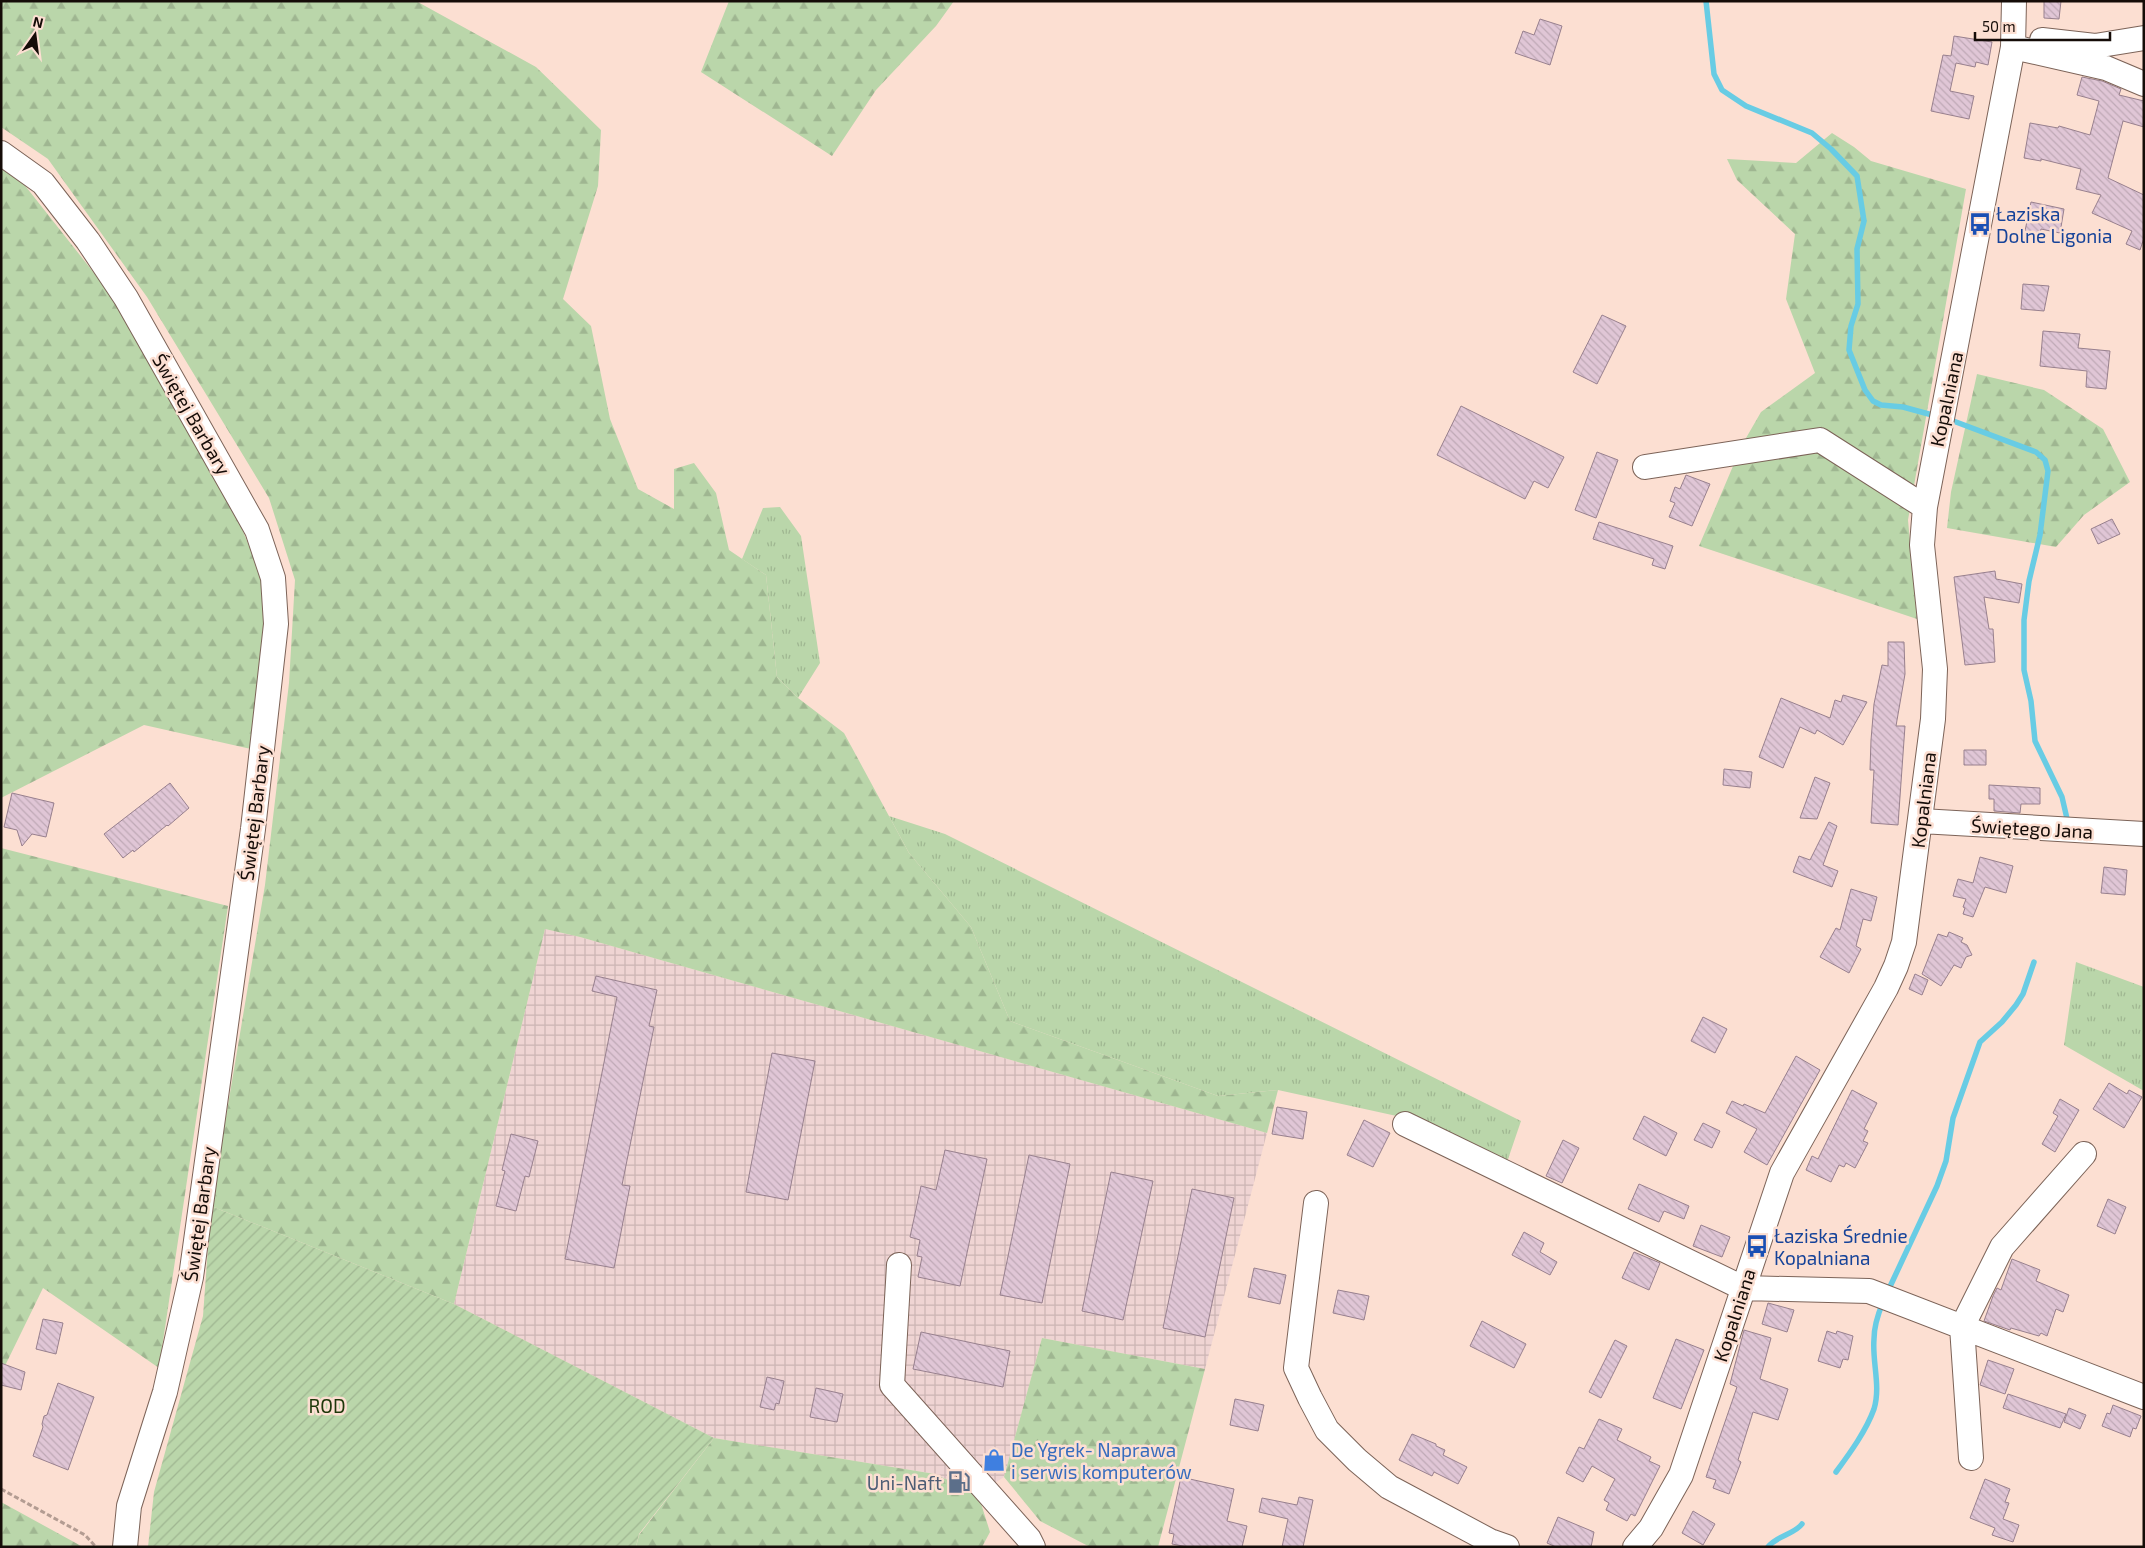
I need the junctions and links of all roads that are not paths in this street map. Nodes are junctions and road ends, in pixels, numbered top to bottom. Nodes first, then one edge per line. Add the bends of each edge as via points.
1 (2014, 1) edge
2 (2144, 38) edge
3 (2014, 42) junction
4 (2144, 84) edge
5 (1, 153) edge
6 (1644, 467) dead end
7 (1925, 507) junction
8 (1921, 821) junction
9 (2144, 834) edge
10 (1406, 1124) dead end
11 (2084, 1154) dead end
12 (1316, 1203) dead end
13 (899, 1265) dead end
14 (1743, 1288) junction
15 (1962, 1327) junction
16 (2144, 1397) edge
17 (1971, 1458) dead end
18 (125, 1547) edge
19 (1033, 1547) edge
20 (1507, 1547) edge
21 (1635, 1547) edge

1 - 3 street, Kopalniana
2 - 3 street via 2095,46
3 - 4 street via 2106,68
3 - 7 street, Kopalniana
5 - 18 street, Świętej Barbary via 43,183 88,240 126,298 258,530 273,578 276,624 259,770 191,1277 165,1392 129,1506
6 - 7 street via 1820,440
7 - 8 street, Kopalniana via 1922,545 1935,669 1933,719
8 - 9 street, Świętego Jana
8 - 14 street, Kopalniana via 1904,942 1896,966 1782,1173
10 - 14 street
11 - 15 street via 2002,1247
12 - 20 street via 1296,1368 1310,1398 1328,1430 1389,1488
13 - 19 street via 892,1385
14 - 15 street via 1869,1291
14 - 21 street, Kopalniana via 1681,1475 1651,1528
15 - 16 street
15 - 17 street

